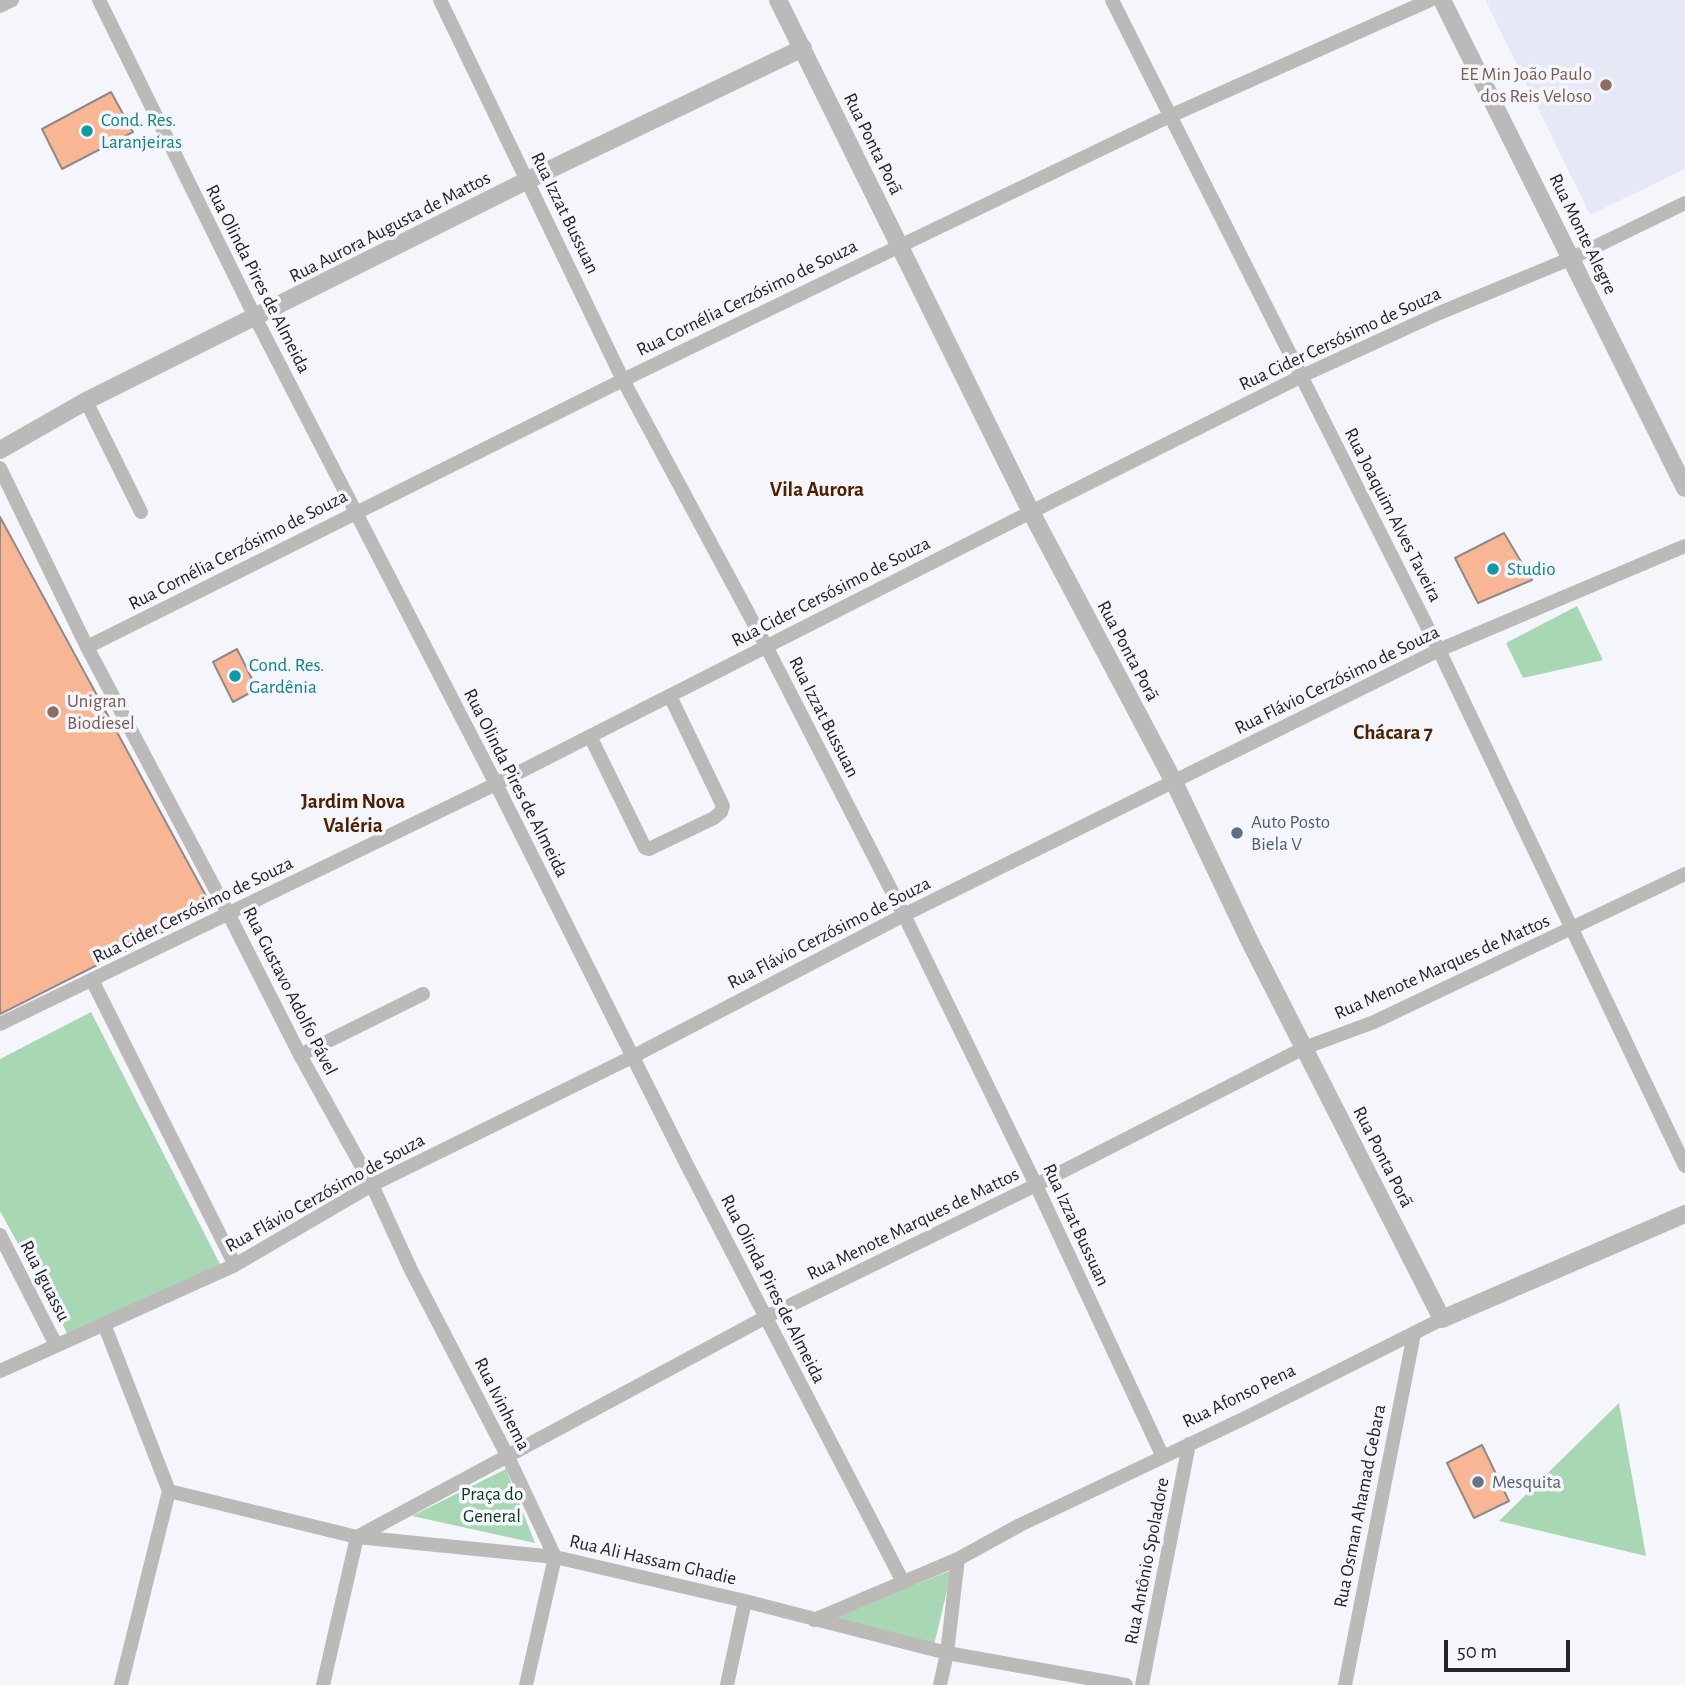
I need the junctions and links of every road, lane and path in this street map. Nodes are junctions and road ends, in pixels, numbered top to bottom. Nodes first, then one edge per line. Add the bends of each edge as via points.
1 (12, 0) edge
2 (99, 0) edge
3 (440, 0) edge
4 (778, 0) edge
5 (1112, 0) edge
6 (1430, 0) edge
7 (1442, 0) edge
8 (0, 6) edge
9 (803, 48) junction
10 (1170, 116) junction
11 (528, 180) junction
12 (1685, 203) edge
13 (900, 246) junction
14 (1572, 258) junction
15 (256, 319) junction
16 (1302, 376) junction
17 (623, 380) junction
18 (86, 401) junction
19 (0, 450) edge
20 (0, 468) edge
21 (1685, 488) edge
22 (141, 512) dead end
23 (1031, 512) junction
24 (356, 513) junction
25 (1685, 546) edge
26 (766, 646) junction
27 (87, 647) junction
28 (1439, 650) junction
29 (670, 696) junction
30 (590, 736) junction
31 (1174, 782) junction
32 (496, 785) junction
33 (1685, 874) edge
34 (229, 915) junction
35 (904, 915) junction
36 (1572, 929) junction
37 (92, 980) junction
38 (423, 994) dead end
39 (0, 1024) edge
40 (1304, 1048) junction
41 (300, 1055) junction
42 (632, 1057) junction
43 (1685, 1167) edge
44 (372, 1185) junction
45 (1036, 1185) junction
46 (1685, 1214) edge
47 (0, 1235) edge
48 (236, 1265) junction
49 (411, 1270) joint
50 (766, 1317) junction
51 (1443, 1320) junction
52 (104, 1324) junction
53 (1414, 1334) junction
54 (56, 1345) junction
55 (0, 1371) edge
56 (1189, 1444) junction
57 (508, 1457) junction
58 (1163, 1457) junction
59 (169, 1491) junction
60 (356, 1537) junction
61 (555, 1557) junction
62 (958, 1559) junction
63 (903, 1583) junction
64 (745, 1601) junction
65 (814, 1620) junction
66 (947, 1653) junction
67 (121, 1685) edge
68 (323, 1685) edge
69 (526, 1685) edge
70 (727, 1685) edge
71 (940, 1685) edge
72 (1126, 1685) edge
73 (1142, 1685) edge
74 (1345, 1685) edge

1 - 8 street
2 - 15 street, Rua Olinda Pires de Almeida
3 - 11 street, Rua Izzat Bussuan
4 - 9 street, Rua Ponta Porã
5 - 10 street, Rua Joaquim Alves Taveira
6 - 10 street, Rua Cornélia Cerzósimo de Souza
7 - 14 street, Rua Monte Alegre
9 - 11 street, Rua Aurora Augusta de Mattos
9 - 13 street, Rua Ponta Porã
10 - 13 street, Rua Cornélia Cerzósimo de Souza
10 - 16 street, Rua Joaquim Alves Taveira
11 - 15 street, Rua Aurora Augusta de Mattos
11 - 17 street, Rua Izzat Bussuan
12 - 14 street, Rua Cider Cersósimo de Souza
13 - 17 street, Rua Cornélia Cerzósimo de Souza
13 - 23 street, Rua Ponta Porã
14 - 16 street, Rua Cider Cersósimo de Souza
14 - 21 street, Rua Monte Alegre
15 - 18 street, Rua Aurora Augusta de Mattos
15 - 24 street, Rua Olinda Pires de Almeida
16 - 23 street, Rua Cider Cersósimo de Souza
16 - 28 street, Rua Joaquim Alves Taveira
17 - 24 street, Rua Cornélia Cerzósimo de Souza
17 - 26 street, Rua Izzat Bussuan
18 - 19 street, Rua Aurora Augusta de Mattos
18 - 22 street
20 - 27 street, Rua Gustavo Adolfo Pável
23 - 26 street, Rua Cider Cersósimo de Souza
23 - 31 street, Rua Ponta Porã
24 - 27 street, Rua Cornélia Cerzósimo de Souza
24 - 32 street, Rua Olinda Pires de Almeida
25 - 28 street, Rua Flávio Cerzósimo de Souza
26 - 29 street, Rua Cider Cersósimo de Souza
26 - 35 street, Rua Izzat Bussuan
27 - 34 street, Rua Gustavo Adolfo Pável
28 - 31 street, Rua Flávio Cerzósimo de Souza
28 - 36 street, Rua Joaquim Alves Taveira
29 - 30 street, Rua Cider Cersósimo de Souza
29 - 30 street via 723,806 714,818 645,848
30 - 32 street, Rua Cider Cersósimo de Souza
31 - 35 street, Rua Flávio Cerzósimo de Souza
31 - 40 street, Rua Ponta Porã
32 - 34 street, Rua Cider Cersósimo de Souza
32 - 42 street, Rua Olinda Pires de Almeida
33 - 36 street, Rua Menote Marques de Mattos
34 - 37 street, Rua Cider Cersósimo de Souza
34 - 41 street, Rua Gustavo Adolfo Pável
35 - 42 street, Rua Flávio Cerzósimo de Souza
35 - 45 street, Rua Izzat Bussuan
36 - 40 street, Rua Menote Marques de Mattos via 1374,1022
36 - 43 street, Rua Joaquim Alves Taveira
37 - 39 street, Rua Cider Cersósimo de Souza
37 - 48 street
38 - 41 street
40 - 45 street, Rua Menote Marques de Mattos
40 - 51 street, Rua Ponta Porã
41 - 44 street, Rua Gustavo Adolfo Pável
42 - 44 street, Rua Flávio Cerzósimo de Souza
42 - 50 street, Rua Olinda Pires de Almeida
44 - 48 street, Rua Flávio Cerzósimo de Souza
44 - 49 street, Rua Gustavo Adolfo Pável
45 - 50 street, Rua Menote Marques de Mattos
45 - 58 street, Rua Izzat Bussuan
46 - 51 street, Rua Afonso Pena
47 - 54 street, Rua Iguassu
48 - 52 street, Rua Flávio Cerzósimo de Souza
49 - 57 street, Rua Ivinhema
50 - 57 street, Rua Menote Marques de Mattos
50 - 63 street, Rua Olinda Pires de Almeida
51 - 53 street, Rua Afonso Pena
52 - 54 street, Rua Flávio Cerzósimo de Souza
52 - 59 street
53 - 56 street, Rua Afonso Pena
53 - 74 street, Rua Osman Ahamad Gebara
54 - 55 street, Rua Flávio Cerzósimo de Souza
56 - 58 street, Rua Afonso Pena
56 - 73 street, Rua Antônio Spoladore
57 - 60 street, Rua Menote Marques de Mattos
57 - 61 street, Rua Ivinhema
58 - 62 street, Rua Afonso Pena
59 - 60 street, Rua Ali Hassam Ghadie
59 - 67 street
60 - 61 street, Rua Ali Hassam Ghadie
60 - 68 street
61 - 64 street, Rua Ali Hassam Ghadie
61 - 69 street
62 - 63 street, Rua Afonso Pena
62 - 66 street
63 - 65 street, Rua Afonso Pena
64 - 65 street, Rua Ali Hassam Ghadie
64 - 70 street
65 - 66 street, Rua Ali Hassam Ghadie
66 - 71 street
66 - 72 street, Rua Ali Hassam Ghadie

